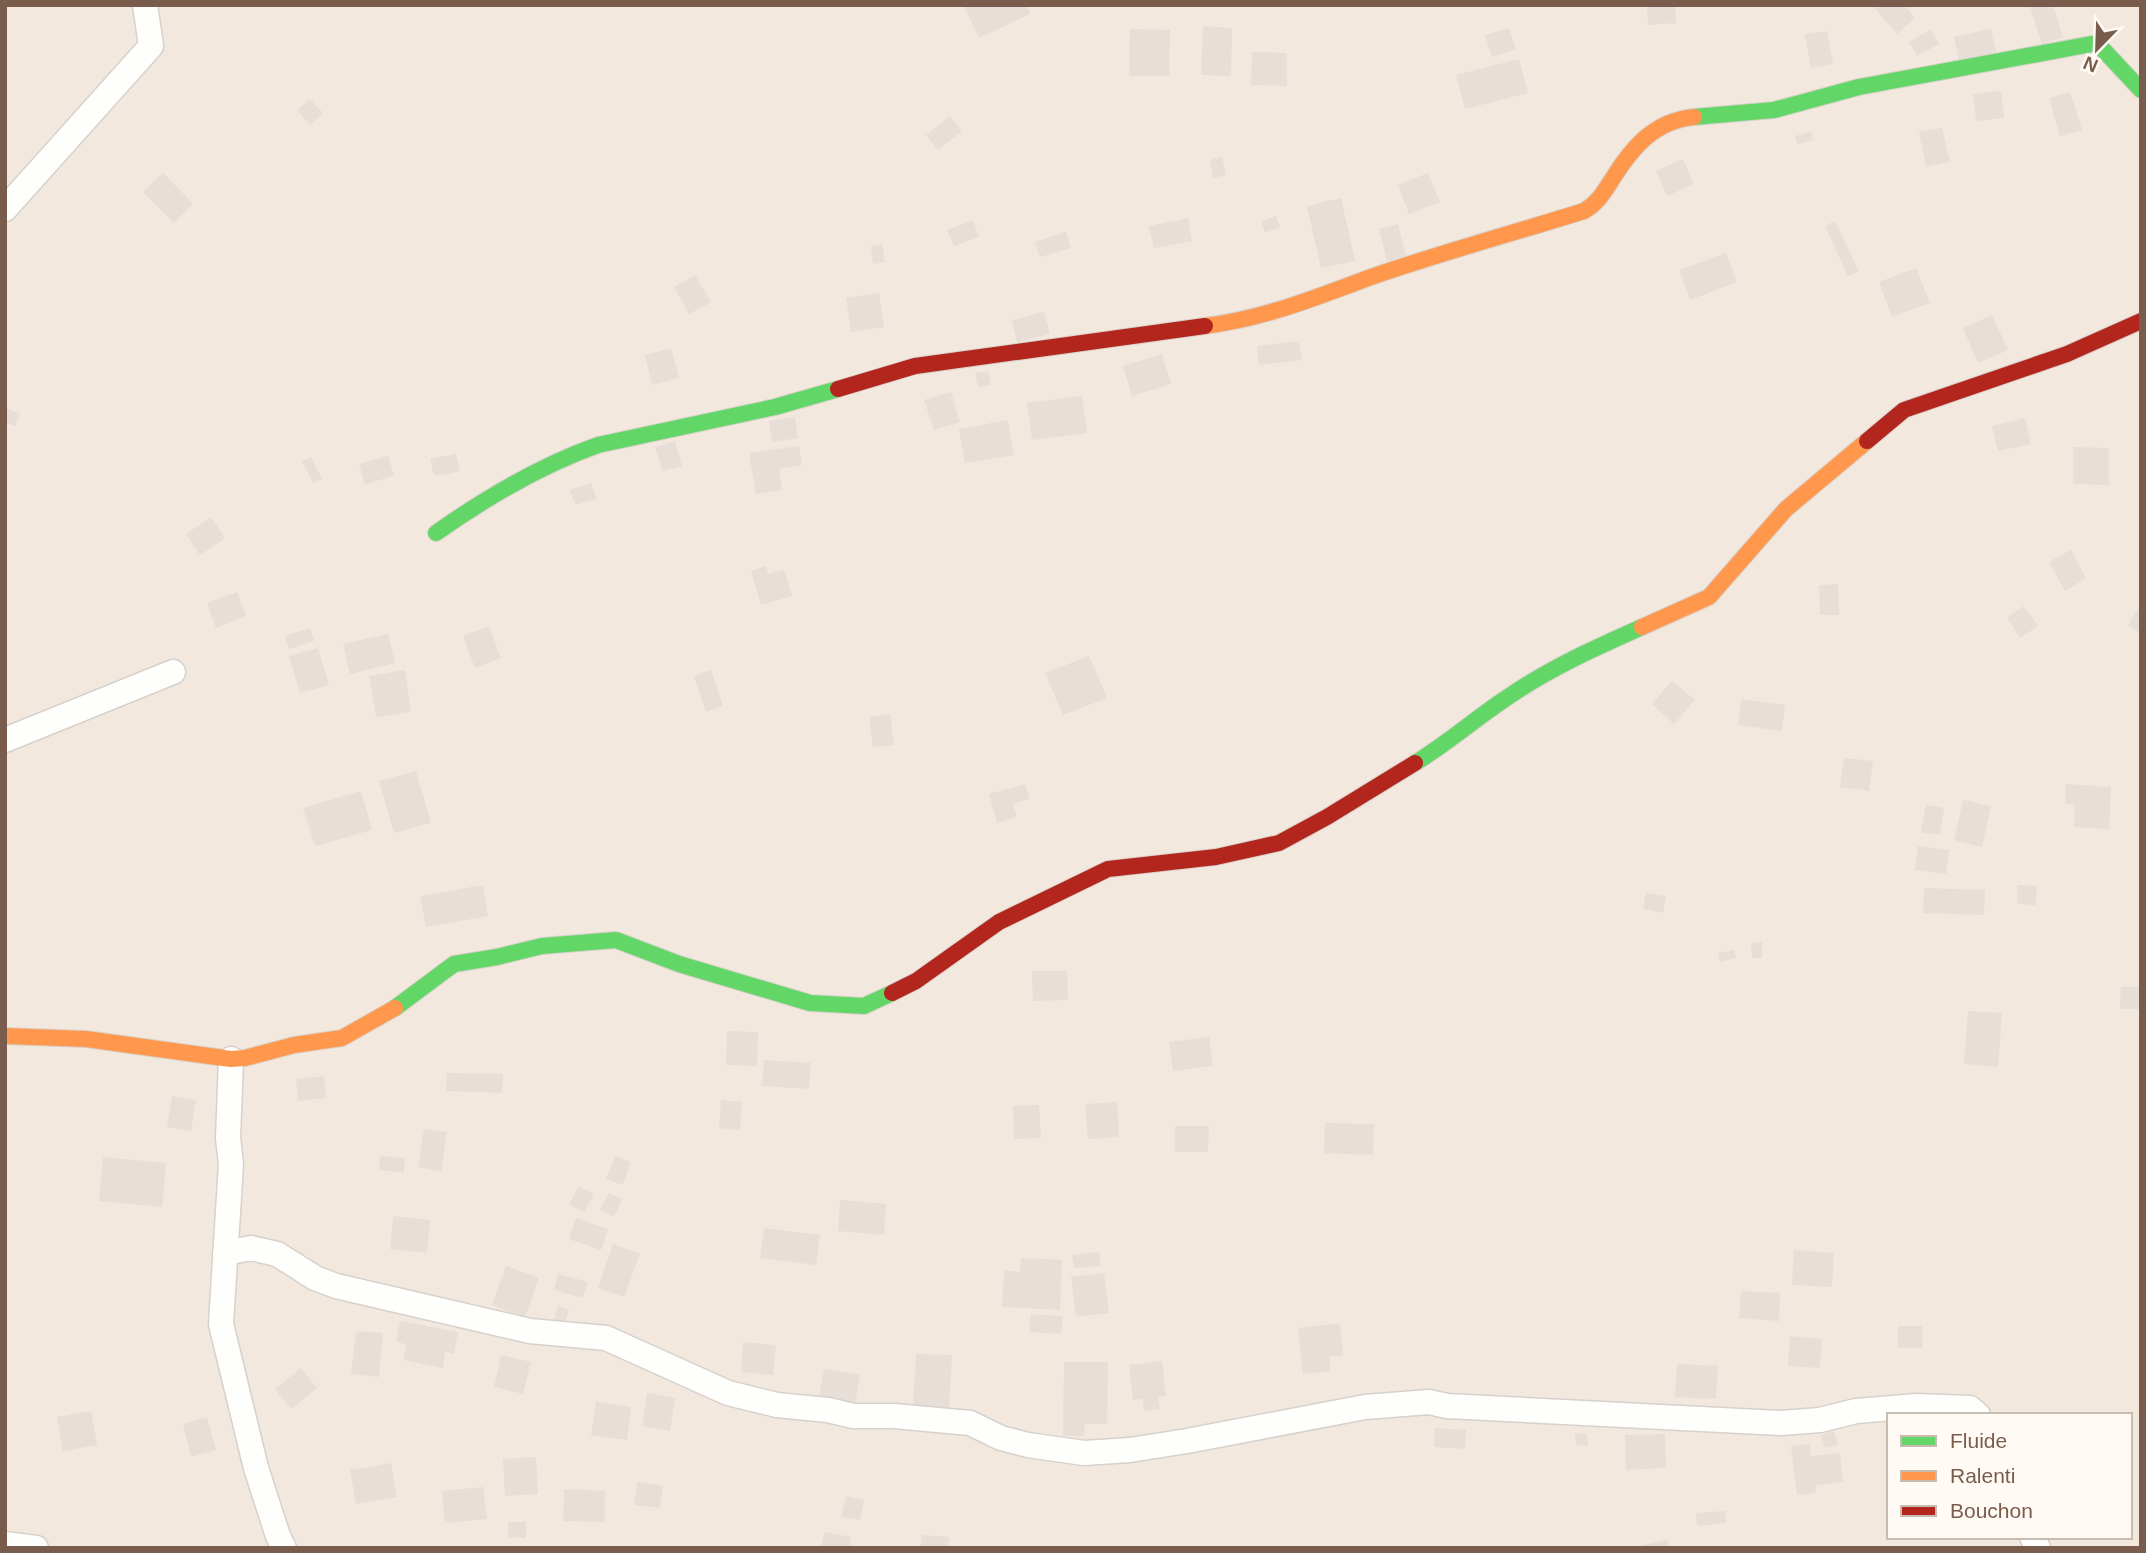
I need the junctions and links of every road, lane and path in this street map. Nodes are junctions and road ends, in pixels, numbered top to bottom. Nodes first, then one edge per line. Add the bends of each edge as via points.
1 (145, 5) edge
2 (2141, 90) edge
3 (5, 209) edge
4 (2141, 321) edge
5 (436, 533) dead end
6 (173, 672) dead end
7 (5, 740) edge
8 (5, 1035) edge
9 (231, 1059) junction
10 (225, 1254) junction
11 (1976, 1413) edge
12 (5, 1544) edge
13 (36, 1548) edge
14 (284, 1548) edge

1 - 3 street via 150,46
2 - 5 street via 2097,43 1859,87 1774,110 1676,119 1639,144 1596,204 1584,211 1236,323 915,366 775,407 598,444 494,492
4 - 9 street via 2067,354 1904,410 1786,509 1709,597 1560,663 1442,746 1291,837 1216,857 1108,869 999,922 916,981 863,1006 810,1003 616,940 542,946 454,964 386,1015 342,1038
6 - 7 street
8 - 9 street via 86,1039
9 - 10 street
10 - 11 street via 251,1248 277,1254 336,1286 530,1331 606,1338 729,1393 776,1405 853,1416 970,1423 1028,1445 1084,1452 1130,1450 1365,1407 1429,1402 1781,1423 1917,1406 1970,1408
10 - 14 street via 221,1324 256,1468
12 - 13 street

